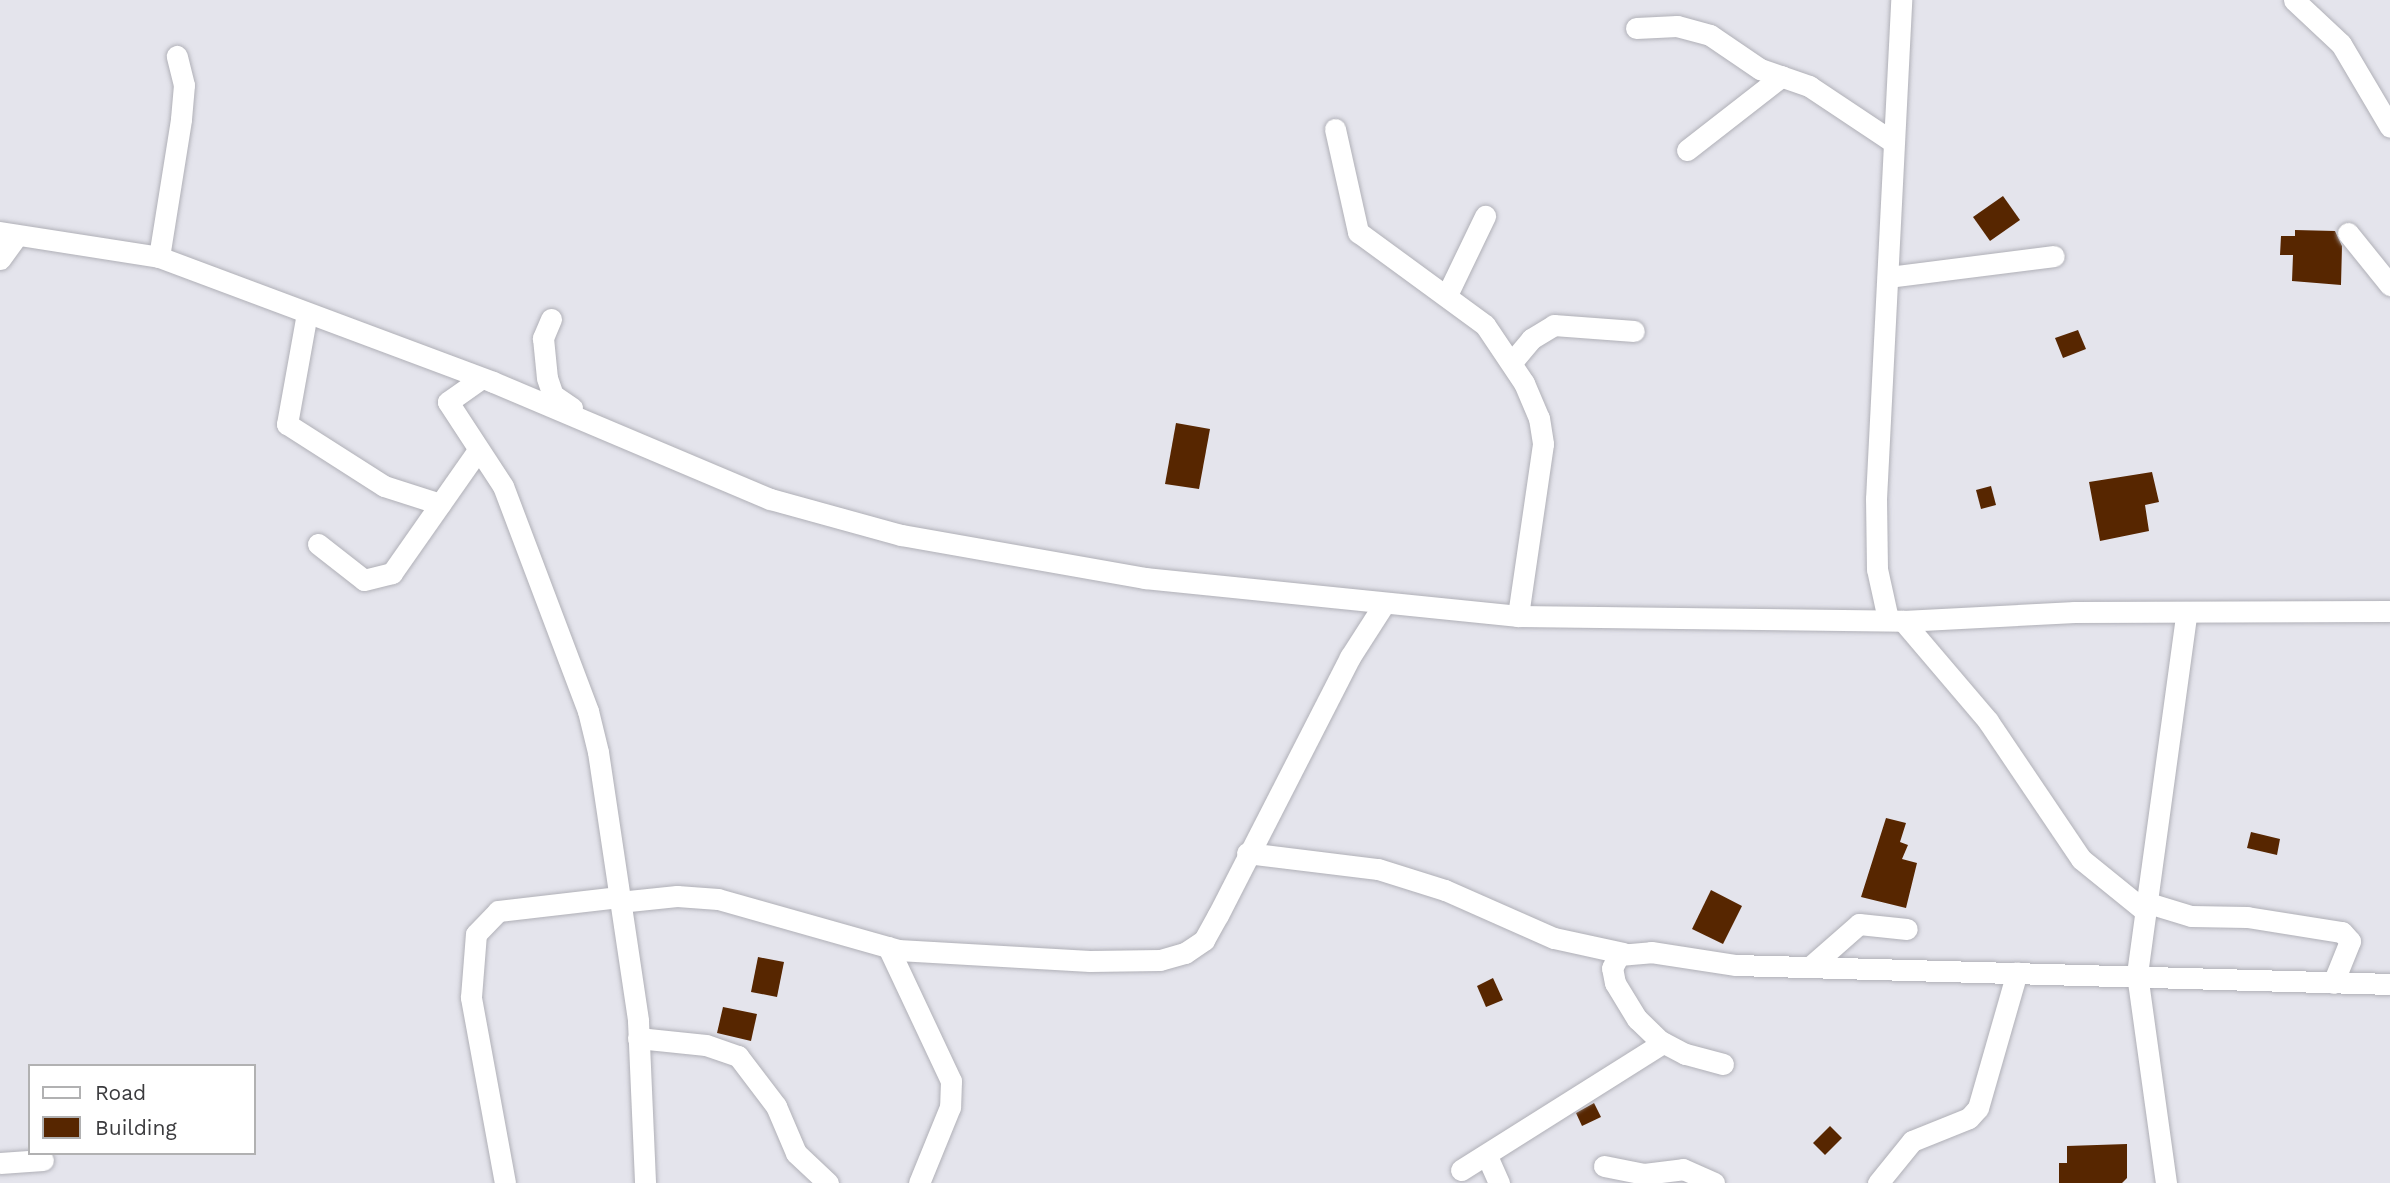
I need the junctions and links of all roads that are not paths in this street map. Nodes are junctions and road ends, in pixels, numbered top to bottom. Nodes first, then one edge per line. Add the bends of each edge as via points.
1 (1901, 0) edge
2 (2294, 0) edge
3 (1636, 28) dead end
4 (177, 56) dead end
5 (1782, 76) junction
6 (2390, 127) edge
7 (1335, 129) dead end
8 (1890, 140) junction
9 (1687, 150) dead end
10 (1485, 216) dead end
11 (2348, 233) dead end
12 (8, 234) edge
13 (2054, 256) dead end
14 (159, 257) junction
15 (0, 259) edge
16 (1888, 277) junction
17 (2390, 285) edge
18 (1447, 295) junction
19 (307, 313) junction
20 (551, 319) dead end
21 (1634, 331) dead end
22 (1512, 362) junction
23 (479, 380) junction
24 (604, 427) junction
25 (478, 450) junction
26 (440, 504) junction
27 (318, 544) dead end
28 (1384, 604) junction
29 (2390, 611) edge
30 (2186, 614) junction
31 (1518, 616) junction
32 (1895, 620) junction
33 (1247, 853) junction
34 (619, 900) junction
35 (2144, 906) junction
36 (1907, 929) dead end
37 (888, 947) junction
38 (1623, 953) junction
39 (1810, 967) junction
40 (2017, 972) junction
41 (2137, 974) junction
42 (2333, 983) junction
43 (2390, 984) edge
44 (638, 1038) junction
45 (1663, 1043) junction
46 (1723, 1064) dead end
47 (1487, 1156) junction
48 (43, 1160) dead end
49 (0, 1163) edge
50 (1604, 1166) dead end
51 (1461, 1170) dead end
52 (505, 1183) edge
53 (645, 1183) edge
54 (828, 1183) edge
55 (919, 1183) edge
56 (1499, 1183) edge
57 (1714, 1183) edge
58 (1878, 1183) edge
59 (2166, 1183) edge

1 - 8 street
2 - 6 street via 2341,44
3 - 5 street via 1694,29 1759,69
4 - 14 street via 184,85 181,119
5 - 8 street via 1809,86
5 - 9 street
7 - 18 street via 1358,232
8 - 16 street
10 - 18 street
11 - 17 street
12 - 14 street
12 - 15 street
13 - 16 street
14 - 19 street
16 - 32 street via 1876,535 1877,569
18 - 22 street via 1485,325
19 - 23 street
19 - 26 street via 287,424 384,486
20 - 24 street via 543,357 553,396
21 - 22 street via 1553,325 1531,339
22 - 31 street via 1539,418 1543,444
23 - 24 street
23 - 25 street via 448,402
24 - 28 street via 770,499 901,535 1145,578
25 - 26 street
25 - 34 street via 503,486 588,711
26 - 27 street via 392,573 374,581 351,572
28 - 31 street
28 - 33 street via 1350,657
29 - 30 street
30 - 32 street via 2075,612
30 - 35 street
31 - 32 street
32 - 35 street via 1988,721 2081,859
33 - 37 street via 1204,940 1185,953 1160,960
33 - 38 street via 1378,869 1445,890 1554,938
34 - 37 street via 677,895 718,899
34 - 44 street
34 - 52 street via 498,911 476,934 471,997
35 - 41 street
35 - 42 street via 2191,916 2247,917 2342,932 2350,941
36 - 39 street via 1859,924
37 - 55 street via 951,1081 940,1137
38 - 39 street
38 - 45 street via 1613,961 1615,983 1637,1019
39 - 40 street
40 - 41 street
40 - 58 street via 1978,1108 1969,1118 1912,1141
41 - 42 street
41 - 59 street
42 - 43 street
44 - 53 street
44 - 54 street via 706,1045 738,1056 776,1106 796,1153
45 - 46 street
45 - 47 street
47 - 51 street
47 - 56 street
48 - 49 street
50 - 57 street via 1644,1174 1683,1169

